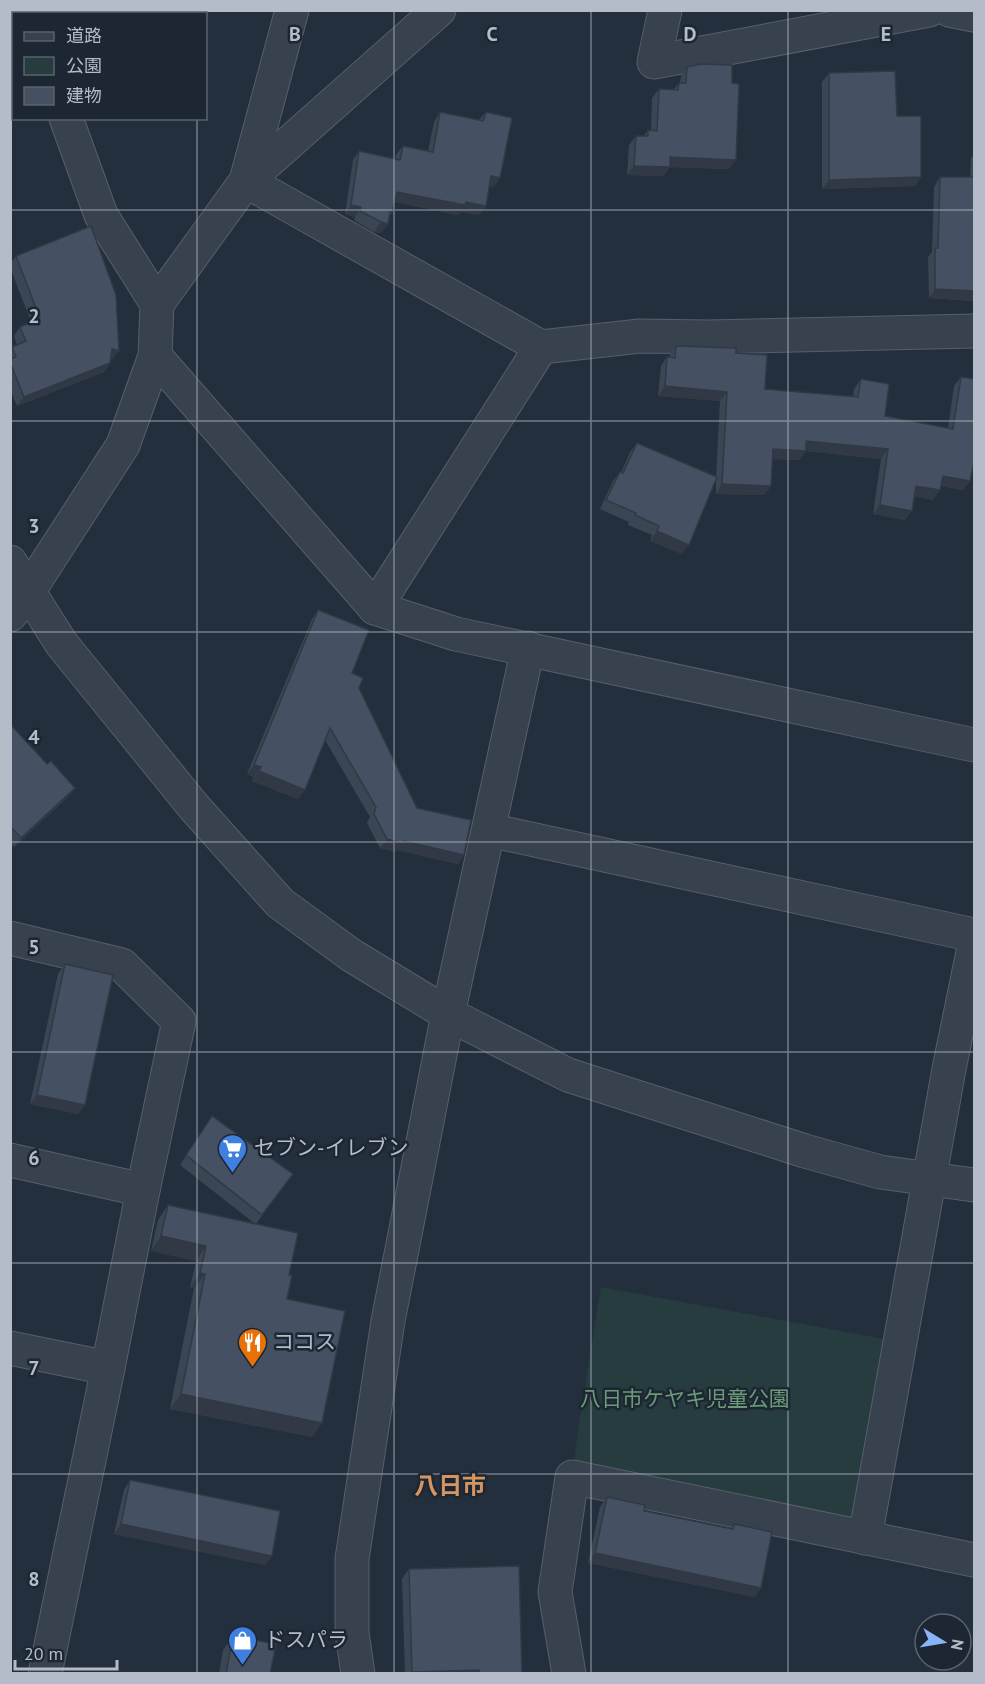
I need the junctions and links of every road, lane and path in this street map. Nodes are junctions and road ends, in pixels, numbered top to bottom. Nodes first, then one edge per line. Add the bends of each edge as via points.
1 (291, 10) edge
2 (439, 10) edge
3 (665, 10) edge
4 (929, 10) edge
5 (949, 10) edge
6 (975, 15) edge
7 (67, 120) edge
8 (246, 181) junction
9 (157, 304) junction
10 (975, 331) edge
11 (541, 347) junction
12 (155, 356) junction
13 (10, 562) edge
14 (19, 603) edge
15 (375, 608) junction
16 (528, 648) junction
17 (975, 746) edge
18 (489, 830) junction
19 (975, 935) edge
20 (10, 938) edge
21 (975, 947) edge
22 (448, 1014) junction
23 (10, 1160) edge
24 (930, 1180) junction
25 (975, 1185) edge
26 (143, 1190) junction
27 (10, 1348) edge
28 (108, 1368) junction
29 (866, 1538) junction
30 (975, 1560) edge
31 (45, 1674) edge
32 (358, 1674) edge
33 (569, 1674) edge

1 - 8 street
2 - 8 street
3 - 4 street via 654,62
5 - 6 street
7 - 9 street via 100,215
8 - 9 street
8 - 11 street
9 - 12 street
10 - 11 street via 640,336
11 - 15 street
12 - 14 street via 123,445
12 - 15 street
13 - 14 street
14 - 22 street via 61,643 194,807 280,903 351,955
15 - 16 street via 456,633
16 - 17 street
16 - 18 street
18 - 19 street
18 - 22 street
20 - 26 street via 122,965 178,1021
21 - 24 street
22 - 24 street via 568,1075 805,1151 880,1172
22 - 32 street via 388,1321 352,1559 352,1633
23 - 26 street
24 - 25 street
24 - 29 street
26 - 28 street
27 - 28 street
28 - 31 street
29 - 30 street
29 - 33 street via 572,1477 555,1592

